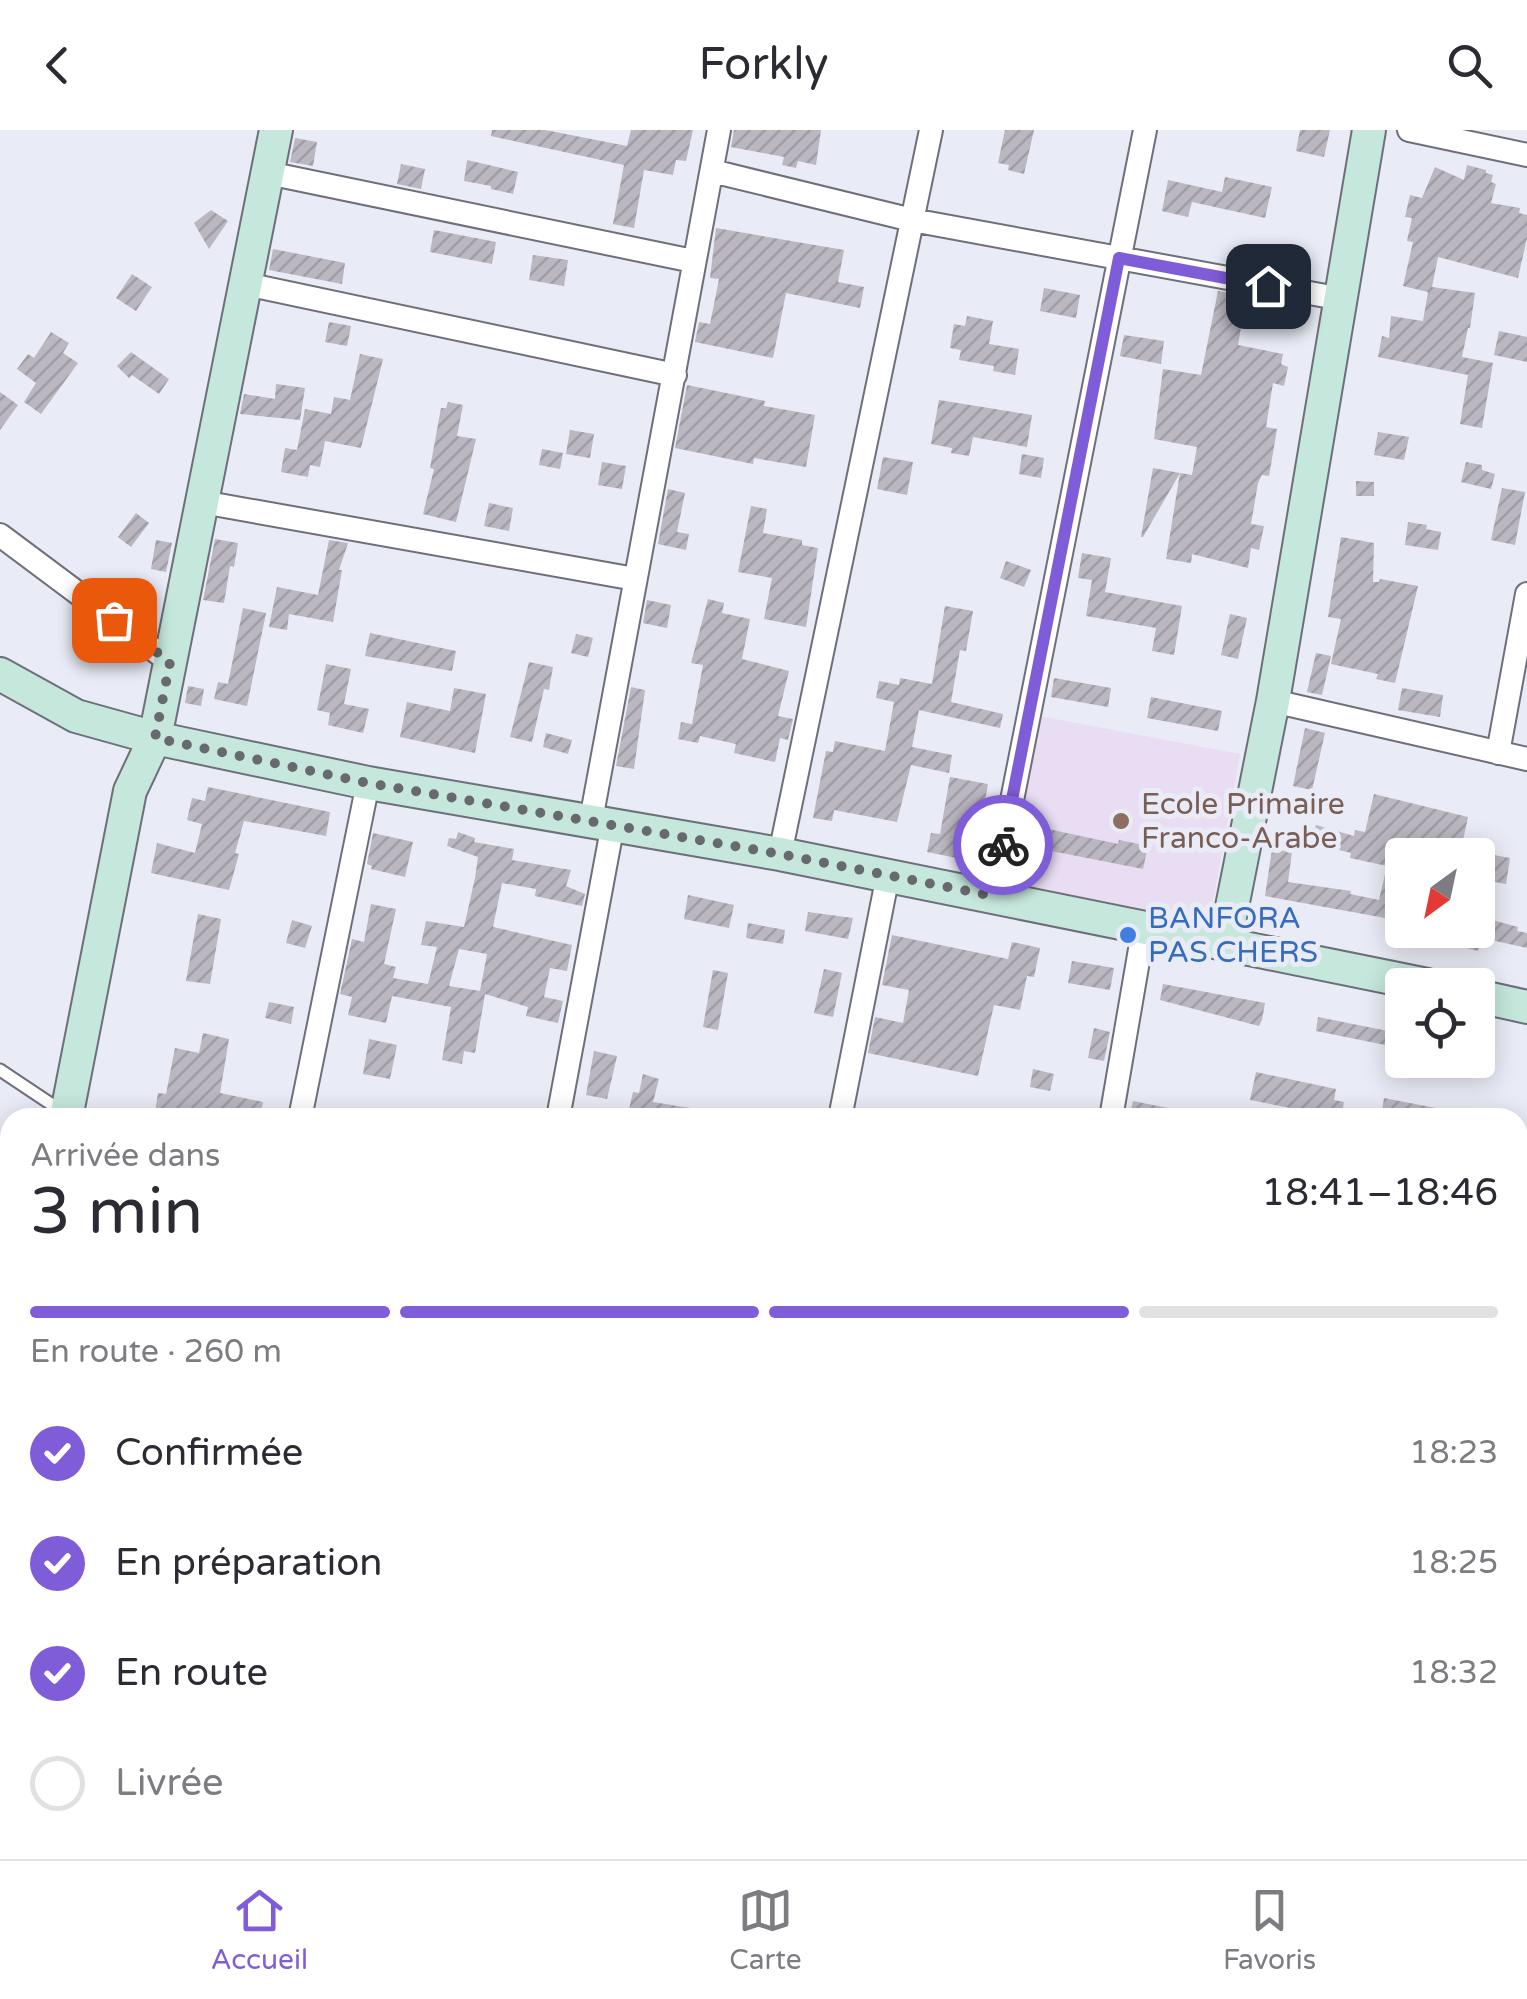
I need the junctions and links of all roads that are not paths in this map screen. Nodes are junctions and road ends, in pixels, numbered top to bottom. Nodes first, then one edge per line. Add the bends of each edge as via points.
1 (276, 130) edge
2 (719, 130) edge
3 (931, 130) edge
4 (1144, 130) edge
5 (1369, 130) edge
6 (1409, 130) edge
7 (1527, 155) edge
8 (712, 170) junction
9 (268, 172) junction
10 (912, 220) junction
11 (1119, 258) junction
12 (694, 260) junction
13 (246, 284) junction
14 (1342, 299) junction
15 (675, 375) junction
16 (202, 502) junction
17 (0, 535) edge
18 (635, 579) junction
19 (1527, 594) edge
20 (170, 662) junction
21 (0, 674) edge
22 (1273, 700) junction
23 (155, 738) junction
24 (1498, 753) junction
25 (1527, 759) edge
26 (368, 783) junction
27 (602, 822) junction
28 (780, 854) junction
29 (888, 875) junction
30 (993, 896) junction
31 (1144, 926) junction
32 (1225, 942) junction
33 (1385, 976) edge
34 (1495, 999) edge
35 (1527, 1006) edge
36 (0, 1070) edge
37 (55, 1108) edge
38 (68, 1108) edge
39 (302, 1108) edge
40 (559, 1108) edge
41 (842, 1108) edge
42 (1113, 1108) edge

1 - 9 main road
2 - 8 street
3 - 10 street
4 - 11 street
5 - 14 main road
6 - 7 street
8 - 10 street
8 - 12 street
9 - 12 street
9 - 13 main road
10 - 11 street
10 - 28 street
11 - 14 street
11 - 30 street
12 - 15 street
13 - 15 street
13 - 16 main road
14 - 22 main road
15 - 18 street
16 - 18 street
16 - 20 main road
17 - 20 street
18 - 27 street
19 - 24 street
20 - 23 main road
21 - 23 main road via 76,716
22 - 24 street
22 - 32 main road
23 - 26 main road
23 - 38 main road via 130,791
24 - 25 street
26 - 27 main road
26 - 39 street
27 - 28 main road
27 - 40 street
28 - 29 main road
29 - 30 main road
29 - 41 street
30 - 31 main road
31 - 32 main road
31 - 42 street
32 - 33 main road
34 - 35 main road
36 - 37 lane

